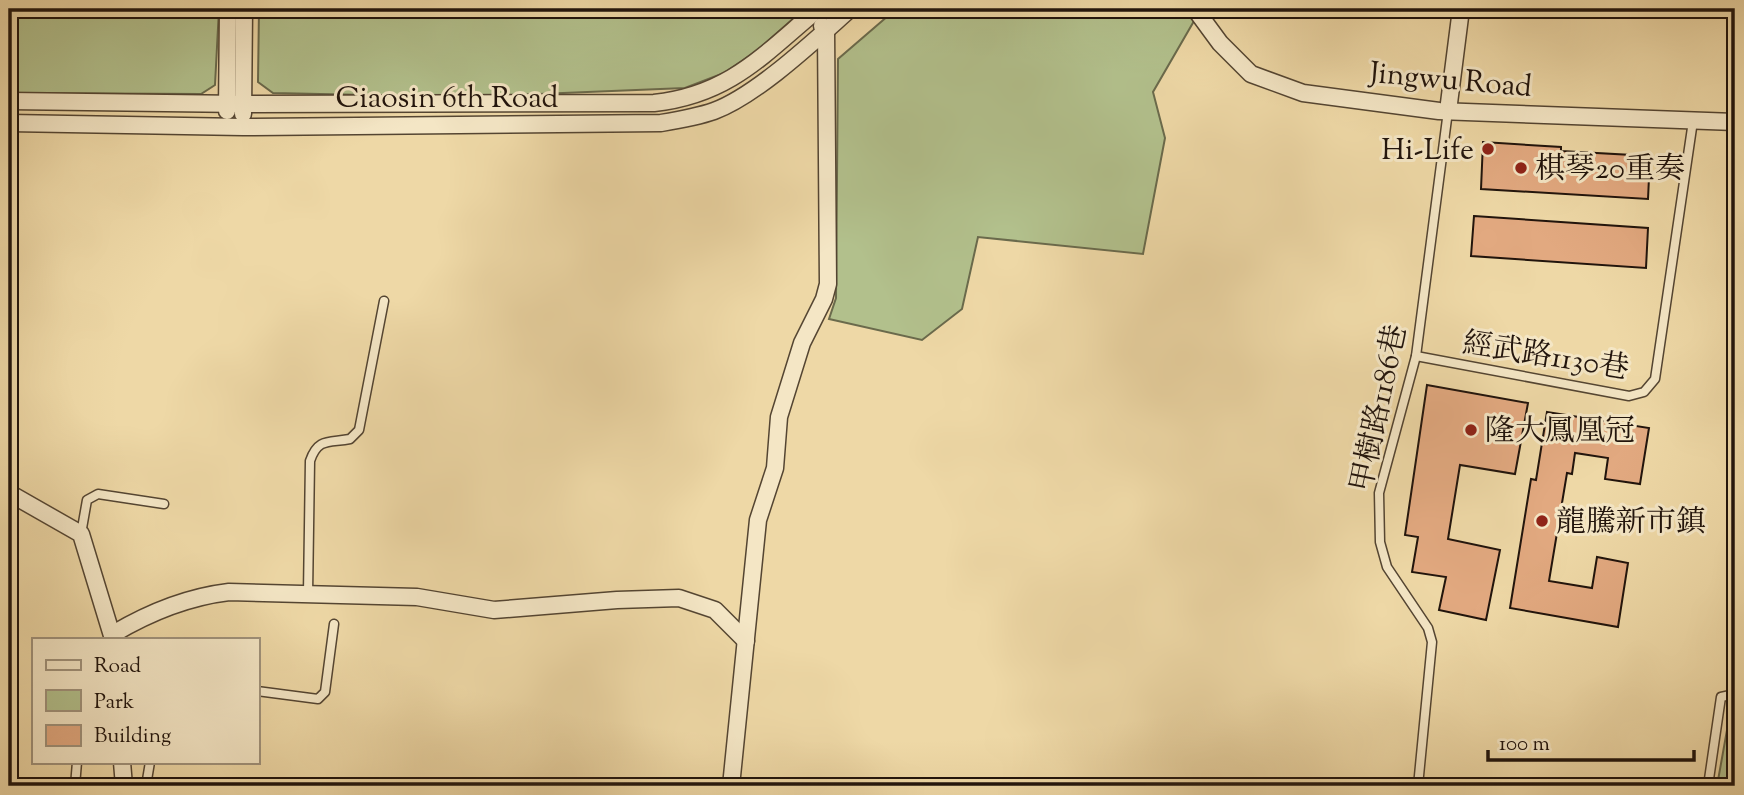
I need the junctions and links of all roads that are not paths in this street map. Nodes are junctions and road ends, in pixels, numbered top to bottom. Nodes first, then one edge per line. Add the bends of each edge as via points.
1 (228, 9) edge
2 (244, 9) edge
3 (850, 9) edge
4 (1195, 9) edge
5 (1461, 9) edge
6 (815, 12) edge
7 (826, 30) junction
8 (9, 101) edge
9 (235, 104) junction
10 (1448, 111) junction
11 (1693, 121) junction
12 (1735, 122) edge
13 (9, 123) edge
14 (235, 127) junction
15 (384, 301) dead end
16 (1416, 356) junction
17 (9, 494) edge
18 (164, 504) dead end
19 (81, 534) junction
20 (309, 594) junction
21 (334, 624) dead end
22 (113, 636) edge
23 (746, 641) junction
24 (259, 691) edge
25 (1735, 694) edge
26 (77, 764) edge
27 (122, 764) edge
28 (150, 764) edge
29 (75, 786) edge
30 (124, 786) edge
31 (146, 786) edge
32 (731, 786) edge
33 (1418, 786) edge
34 (1708, 786) edge

1 - 9 street
2 - 9 street
3 - 7 street, Ciaosin 6th Road
4 - 10 street, Jingwu Road via 1251,74 1303,93
5 - 10 street
6 - 7 street
6 - 9 street, Ciaosin 6th Road via 740,73 681,100
7 - 14 street, Ciaosin 6th Road via 735,100 716,110 661,123
7 - 23 street via 828,284 802,343 779,417 775,468 758,520
8 - 9 street, Ciaosin 6th Road
9 - 14 street
10 - 11 street, Jingwu Road
10 - 16 lane, 甲樹路1186巷
11 - 12 street, Jingwu Road
11 - 16 lane, 經武路1130巷 via 1655,379 1644,392 1629,396
13 - 14 street, Ciaosin 6th Road
15 - 20 lane via 359,430 351,439 317,446 310,461
16 - 33 lane, 甲樹路1186巷 via 1379,493 1380,542 1387,567 1428,628 1432,642
17 - 19 street
18 - 19 lane via 98,494 87,500
19 - 22 street
20 - 22 street via 203,595 140,618
20 - 23 street via 417,597 494,610 679,598 715,610
21 - 24 lane via 325,692 318,699
23 - 32 street
25 - 34 lane via 1721,697
26 - 29 lane
27 - 30 street
28 - 31 lane

